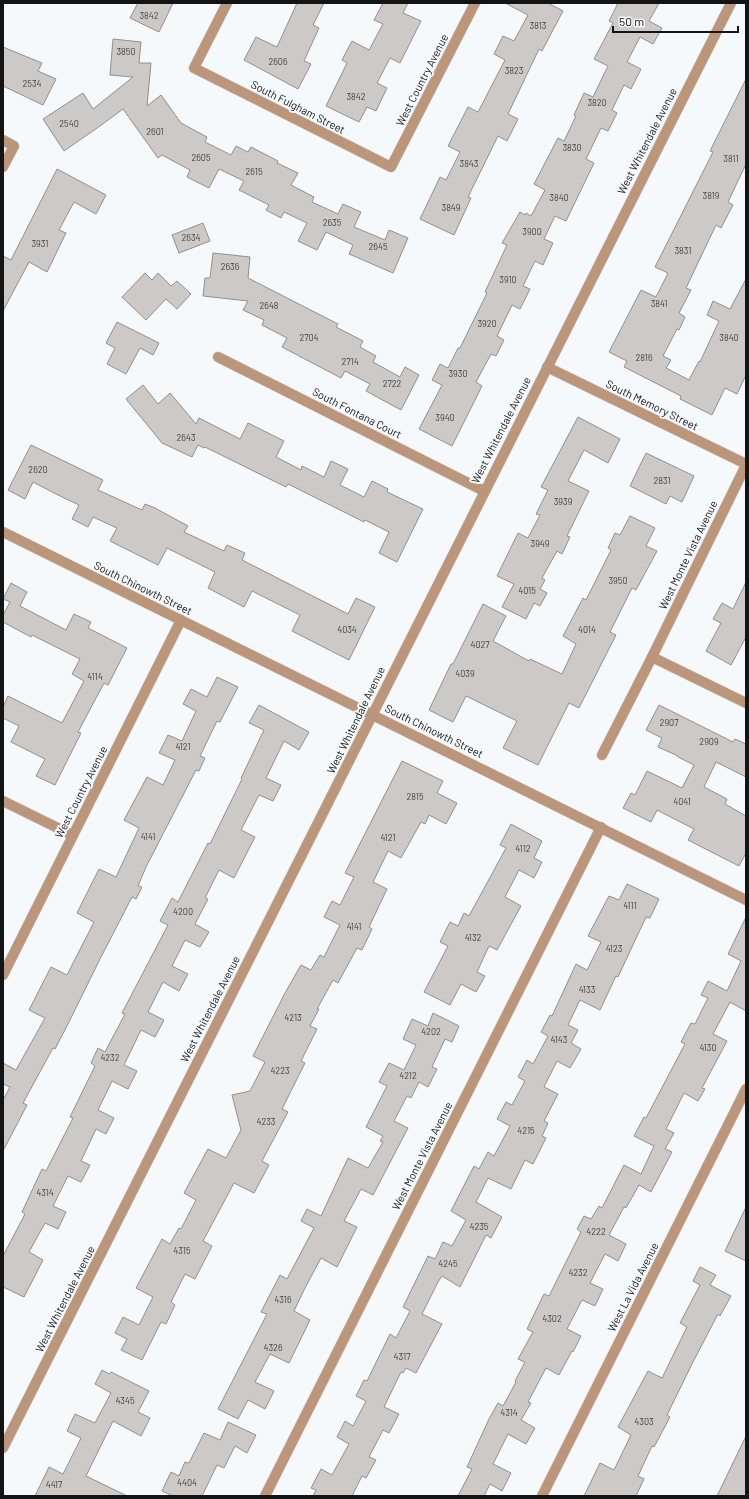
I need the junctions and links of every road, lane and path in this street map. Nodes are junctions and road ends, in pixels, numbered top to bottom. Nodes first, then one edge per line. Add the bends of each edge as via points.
1 (227, 3) edge
2 (475, 3) edge
3 (731, 3) edge
4 (3, 140) edge
5 (3, 167) edge
6 (391, 167) joint
7 (218, 357) dead end
8 (547, 367) junction
9 (746, 464) edge
10 (484, 491) junction
11 (3, 532) edge
12 (181, 620) junction
13 (652, 657) junction
14 (746, 703) edge
15 (373, 714) junction
16 (602, 755) dead end
17 (3, 801) edge
18 (600, 827) junction
19 (72, 835) junction
20 (746, 900) edge
21 (3, 975) edge
22 (746, 1089) edge
23 (3, 1448) edge
24 (265, 1496) edge
25 (542, 1496) edge

1 - 6 street, South Fulgham Street via 194,68
2 - 6 street, West Country Avenue
3 - 8 street, West Whitendale Avenue
4 - 5 street via 14,146
7 - 10 street, South Fontana Court
8 - 9 street, South Memory Street
8 - 10 street, West Whitendale Avenue
9 - 13 street, West Monte Vista Avenue
10 - 15 street, West Whitendale Avenue
11 - 12 street, South Chinowth Street
12 - 15 street, South Chinowth Street
12 - 19 street, West Country Avenue
13 - 14 street
13 - 16 street, West Monte Vista Avenue
15 - 18 street, South Chinowth Street
15 - 23 street, West Whitendale Avenue
17 - 19 street
18 - 20 street, South Chinowth Street
18 - 24 street, West Monte Vista Avenue
19 - 21 street, West Country Avenue
22 - 25 street, West La Vida Avenue

